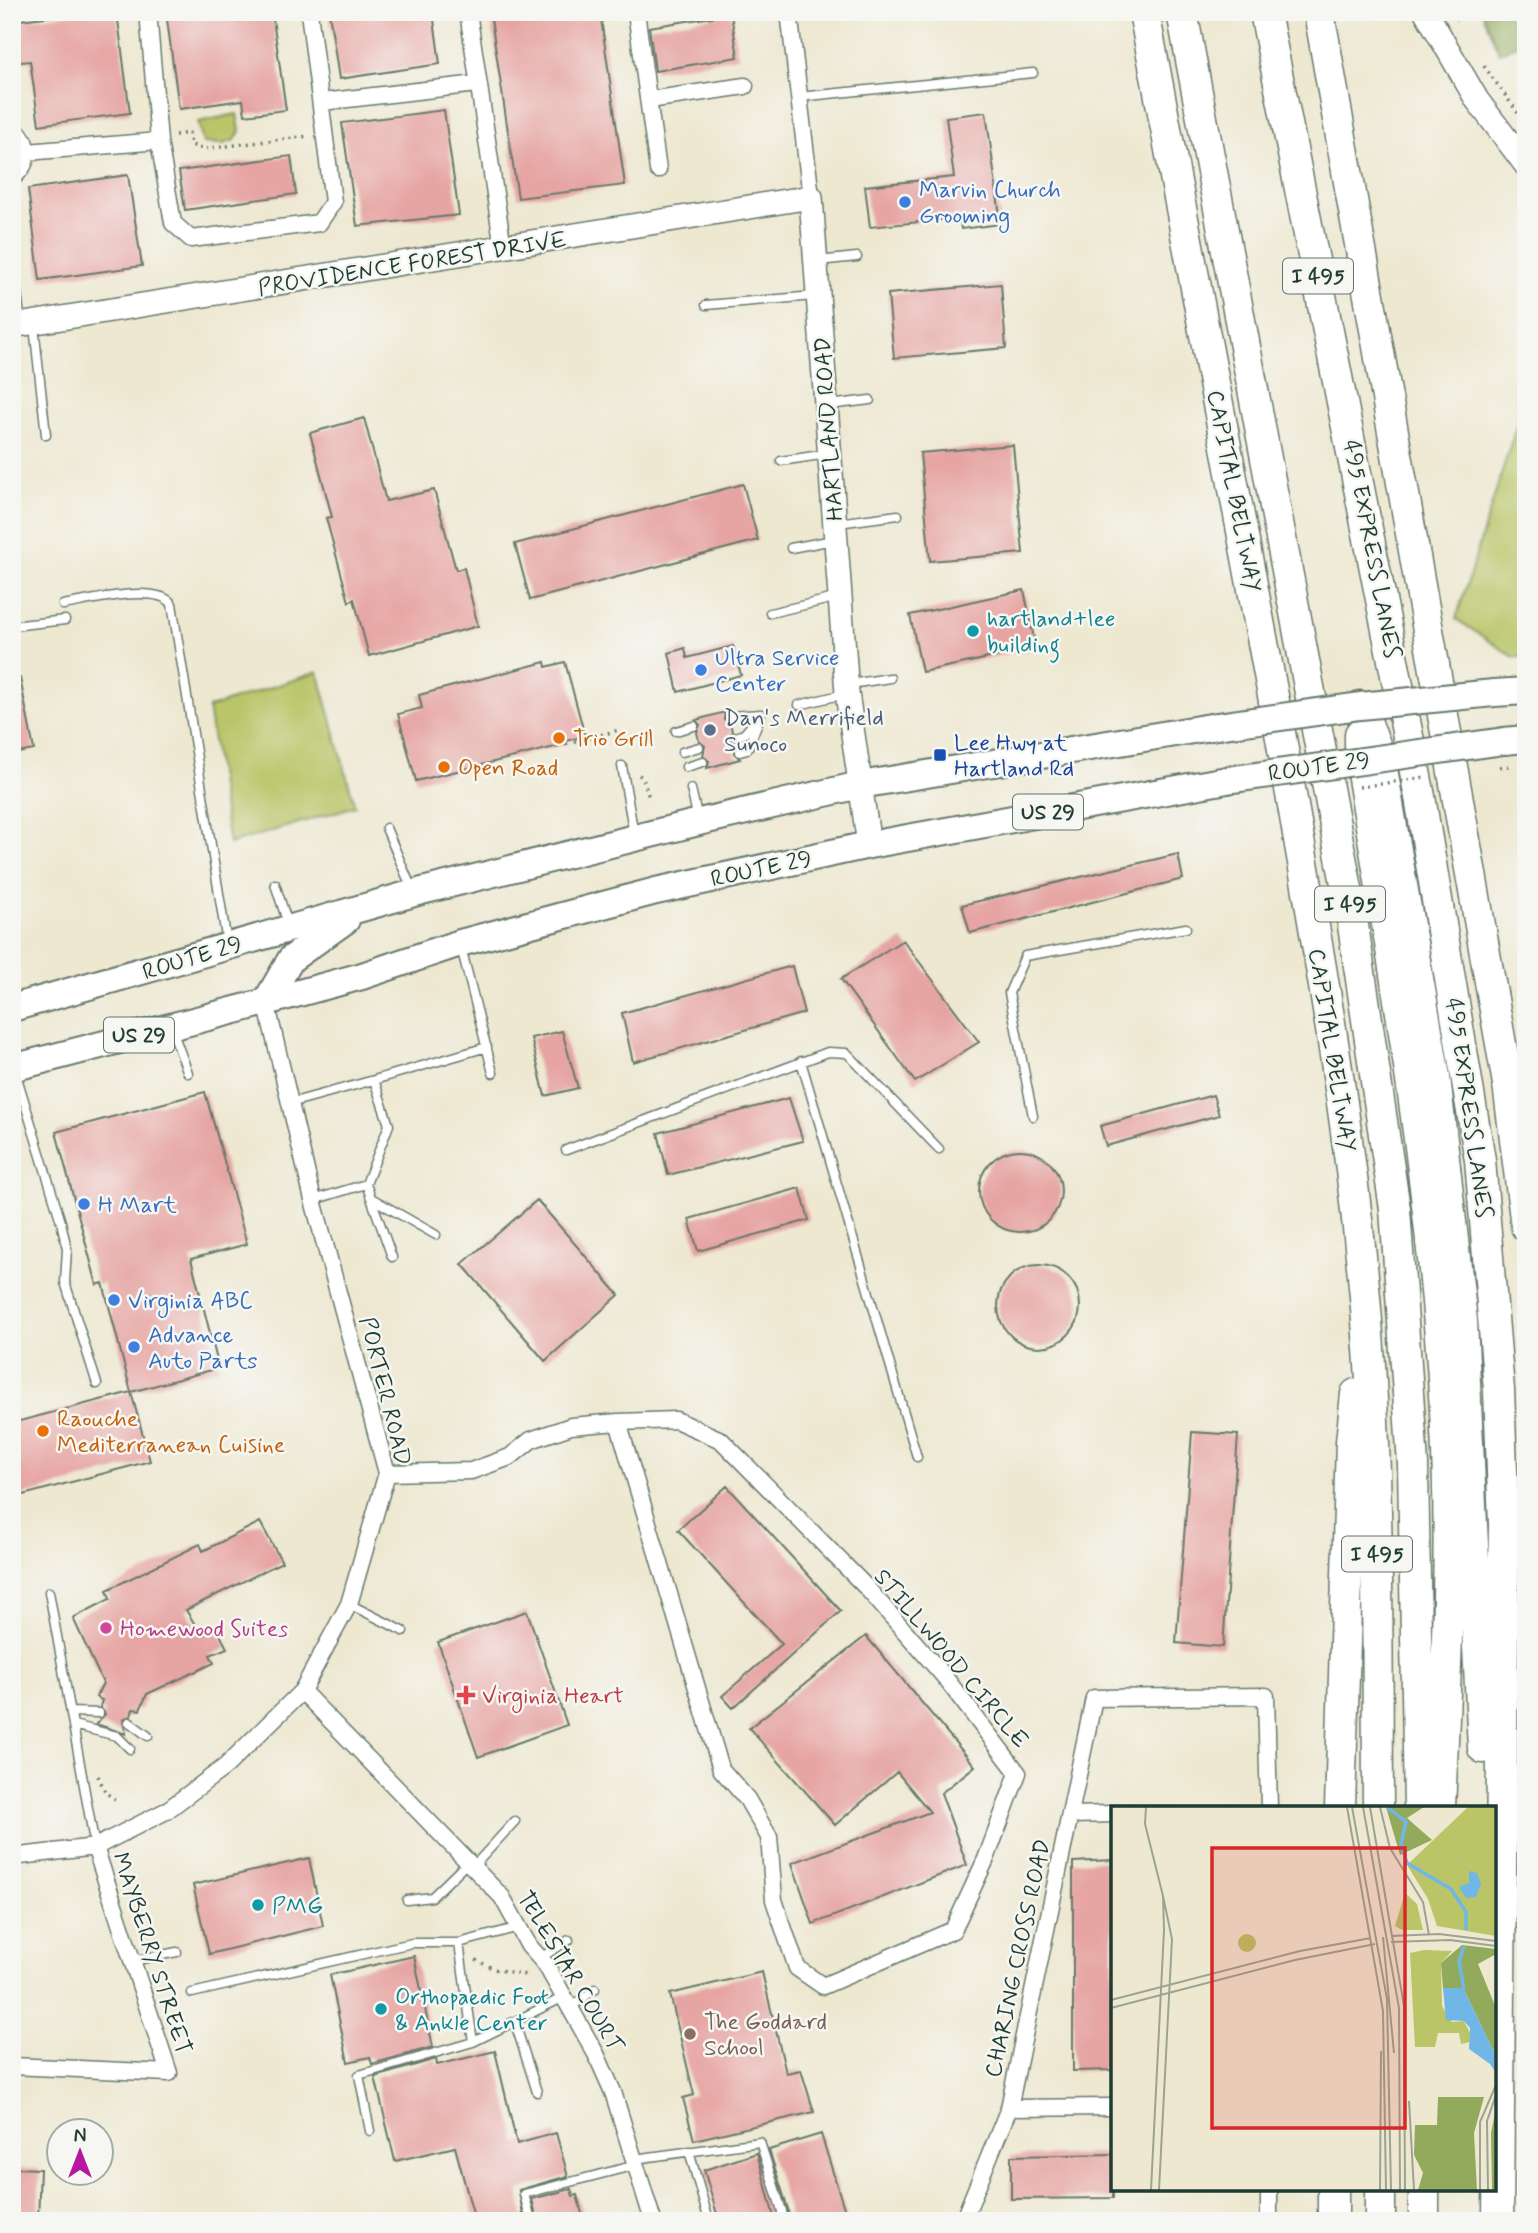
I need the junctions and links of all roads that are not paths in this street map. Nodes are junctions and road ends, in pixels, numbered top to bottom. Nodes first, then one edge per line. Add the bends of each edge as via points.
1 (148, 12) edge
2 (309, 12) edge
3 (468, 12) edge
4 (636, 12) edge
5 (789, 12) edge
6 (1144, 12) edge
7 (1182, 12) edge
8 (1265, 12) edge
9 (1320, 12) edge
10 (1426, 12) edge
11 (1033, 73) dead end
12 (477, 83) junction
13 (745, 86) dead end
14 (799, 97) junction
15 (649, 100) junction
16 (322, 102) junction
17 (12, 126) edge
18 (159, 139) junction
19 (27, 152) junction
20 (1526, 165) edge
21 (658, 170) dead end
22 (12, 178) edge
23 (811, 198) junction
24 (503, 248) junction
25 (857, 257) dead end
26 (816, 261) junction
27 (12, 284) edge
28 (818, 295) junction
29 (706, 305) dead end
30 (21, 325) edge
31 (12, 367) edge
32 (870, 400) dead end
33 (826, 405) junction
34 (46, 435) dead end
35 (830, 454) junction
36 (781, 461) dead end
37 (898, 515) dead end
38 (835, 531) junction
39 (791, 548) dead end
40 (840, 597) junction
41 (63, 605) dead end
42 (770, 613) dead end
43 (65, 620) dead end
44 (12, 626) edge
45 (890, 678) dead end
46 (847, 689) junction
47 (1526, 691) edge
48 (799, 705) dead end
49 (1360, 706) junction
50 (761, 714) junction
51 (730, 716) dead end
52 (694, 726) dead end
53 (676, 731) dead end
54 (735, 737) dead end
55 (1515, 740) edge
56 (699, 747) dead end
57 (682, 752) dead end
58 (740, 752) dead end
59 (1370, 758) junction
60 (704, 762) dead end
61 (622, 766) dead end
62 (686, 767) dead end
63 (860, 785) junction
64 (691, 789) dead end
65 (699, 822) junction
66 (386, 828) dead end
67 (1383, 835) junction
68 (634, 838) junction
69 (869, 845) junction
70 (275, 884) dead end
71 (414, 893) junction
72 (361, 909) junction
73 (1186, 928) dead end
74 (289, 929) junction
75 (460, 943) junction
76 (228, 946) junction
77 (266, 1002) junction
78 (12, 1008) edge
79 (171, 1026) junction
80 (487, 1047) junction
81 (801, 1062) junction
82 (13, 1068) edge
83 (188, 1073) dead end
84 (493, 1073) dead end
85 (374, 1080) junction
86 (1508, 1084) junction
87 (290, 1103) junction
88 (1033, 1116) dead end
89 (939, 1149) dead end
90 (566, 1150) dead end
91 (1526, 1163) edge
92 (366, 1184) junction
93 (373, 1199) junction
94 (313, 1200) junction
95 (1526, 1226) edge
96 (436, 1235) dead end
97 (393, 1257) dead end
98 (1365, 1300) junction
99 (97, 1384) dead end
100 (618, 1422) junction
101 (917, 1457) dead end
102 (387, 1473) junction
103 (49, 1592) dead end
104 (349, 1604) junction
105 (403, 1631) dead end
106 (302, 1691) junction
107 (71, 1712) junction
108 (99, 1713) dead end
109 (129, 1722) dead end
110 (73, 1725) junction
111 (148, 1736) dead end
112 (130, 1749) dead end
113 (1269, 1806) edge
114 (1340, 1806) edge
115 (1378, 1806) edge
116 (1419, 1806) edge
117 (1440, 1806) edge
118 (1486, 1806) edge
119 (1111, 1814) edge
120 (1070, 1815) junction
121 (515, 1821) dead end
122 (95, 1847) junction
123 (12, 1857) edge
124 (470, 1864) junction
125 (407, 1900) dead end
126 (519, 1927) junction
127 (569, 1940) dead end
128 (459, 1943) junction
129 (177, 1952) dead end
130 (540, 1958) junction
131 (132, 1961) junction
132 (595, 1989) dead end
133 (192, 1993) dead end
134 (1496, 1997) edge
135 (567, 2002) junction
136 (515, 2023) junction
137 (473, 2042) junction
138 (1499, 2049) junction
139 (12, 2066) edge
140 (537, 2092) dead end
141 (1111, 2107) edge
142 (1009, 2108) junction
143 (370, 2131) dead end
144 (689, 2151) junction
145 (635, 2162) junction
146 (1269, 2191) edge
147 (1333, 2191) edge
148 (1380, 2191) edge
149 (1424, 2191) edge
150 (531, 2221) edge
151 (653, 2221) edge
152 (709, 2221) edge
153 (782, 2221) edge
154 (963, 2221) edge
155 (1269, 2221) edge
156 (1333, 2221) edge
157 (1380, 2221) edge
158 (1424, 2221) edge
159 (1498, 2221) edge

1 - 18 street
2 - 16 street
3 - 12 street
4 - 15 street
5 - 14 street, HARTLAND ROAD
6 - 98 highway, CAPITAL BELTWAY / I 495 via 1328,1001
7 - 116 highway, I 495 via 1350,905 1395,1209 1413,1464
8 - 138 highway, 495 EXPRESS LANES / I 495 via 1420,797 1480,1160 1494,1314 1504,1525
9 - 86 highway, I 495
10 - 20 street via 1477,100
11 - 14 lane
12 - 16 street
12 - 24 street
13 - 15 street
14 - 23 street, HARTLAND ROAD
15 - 21 street
16 - 18 street via 333,202 319,223 191,239 173,223
17 - 19 street
18 - 19 street
19 - 22 street via 22,169
23 - 24 street, PROVIDENCE FOREST DRIVE
23 - 26 street, HARTLAND ROAD
24 - 30 street, PROVIDENCE FOREST DRIVE
25 - 26 lane
26 - 28 street, HARTLAND ROAD
27 - 30 street
28 - 29 lane
28 - 33 street, HARTLAND ROAD
30 - 31 lane
30 - 34 lane
32 - 33 lane
33 - 35 street, HARTLAND ROAD
35 - 36 lane
35 - 38 street, HARTLAND ROAD
37 - 38 lane
38 - 39 lane
38 - 40 street, HARTLAND ROAD
40 - 42 lane
40 - 46 street, HARTLAND ROAD
41 - 76 lane via 148,593 172,604
43 - 44 lane
45 - 46 lane
46 - 48 lane
46 - 63 street, HARTLAND ROAD
47 - 49 main road, ROUTE 29 / US 29, bridge
49 - 59 highway
49 - 63 main road, ROUTE 29 / US 29, bridge
50 - 51 lane
50 - 54 lane via 744,734
50 - 58 lane via 747,750
52 - 53 lane
55 - 59 main road, ROUTE 29 / US 29, bridge
56 - 57 lane
59 - 67 highway
59 - 69 main road, ROUTE 29 / US 29, bridge
60 - 62 lane
61 - 68 lane
63 - 65 main road, ROUTE 29 / US 29
63 - 69 street, HARTLAND ROAD
64 - 65 lane
65 - 68 main road, ROUTE 29 / US 29
66 - 71 lane
67 - 117 highway via 1421,1138 1445,1413 1449,1562
67 - 118 highway via 1435,1077 1462,1321
68 - 71 main road, ROUTE 29 / US 29
69 - 75 main road, ROUTE 29 / US 29 via 656,891
70 - 74 lane
71 - 72 main road, ROUTE 29 / US 29
72 - 74 main road, ROUTE 29 / US 29
72 - 77 main road via 290,959
73 - 88 lane via 1025,956 1009,993
74 - 76 main road, ROUTE 29 / US 29
75 - 77 main road, ROUTE 29 / US 29
75 - 80 lane
76 - 78 main road, ROUTE 29 / US 29
77 - 79 main road, ROUTE 29 / US 29
77 - 87 street, PORTER ROAD
79 - 82 main road, ROUTE 29 / US 29
79 - 83 lane
80 - 84 lane
80 - 85 lane
81 - 89 lane via 828,1052 847,1053
81 - 90 lane
81 - 101 lane
82 - 99 lane via 61,1222 67,1249 65,1282
85 - 87 lane
85 - 92 lane via 389,1125
86 - 91 highway
86 - 95 highway, I 495
87 - 94 street, PORTER ROAD
92 - 93 lane
92 - 94 lane
93 - 96 lane
93 - 97 lane
94 - 102 street, PORTER ROAD
98 - 114 highway via 1351,1442
98 - 115 highway, CAPITAL BELTWAY / I 495 via 1376,1494
100 - 100 street, STILLWOOD CIRCLE via 676,1420 721,1440 866,1587 943,1675 1018,1773 953,1930 823,1986 797,1968 774,1900 769,1837 747,1799 721,1769
100 - 102 street, STILLWOOD CIRCLE via 571,1426 531,1440 510,1457 471,1471
102 - 104 street, PORTER ROAD
103 - 107 lane
104 - 105 lane
104 - 106 street, PORTER ROAD
106 - 122 street, PORTER ROAD via 226,1766 166,1811
106 - 124 street, TELESTAR COURT
107 - 108 lane
107 - 110 lane
109 - 111 lane
110 - 112 lane via 117,1736
110 - 122 lane
113 - 120 street, CHARING CROSS ROAD via 1266,1696 1094,1698
119 - 120 street
120 - 142 street, CHARING CROSS ROAD
121 - 124 lane
122 - 123 street, PORTER ROAD
122 - 131 street, MAYBERRY STREET
124 - 125 lane via 432,1897
124 - 126 street, TELESTAR COURT via 502,1898
126 - 128 lane
126 - 130 street, TELESTAR COURT
127 - 130 lane
128 - 133 lane via 412,1943
128 - 137 lane
129 - 131 lane
130 - 135 street, TELESTAR COURT
131 - 139 street, MAYBERRY STREET via 169,2073
132 - 135 lane
134 - 138 highway
135 - 136 lane
135 - 145 street, TELESTAR COURT via 613,2092
136 - 137 lane
136 - 140 lane
137 - 143 lane via 359,2075
138 - 159 highway, 495 EXPRESS LANES / I 495
141 - 142 street
142 - 154 street, CHARING CROSS ROAD
144 - 145 lane
144 - 152 lane
144 - 153 lane via 760,2142
145 - 150 lane via 524,2194
145 - 151 street, TELESTAR COURT
146 - 155 street
147 - 156 highway
148 - 157 highway
149 - 158 highway

